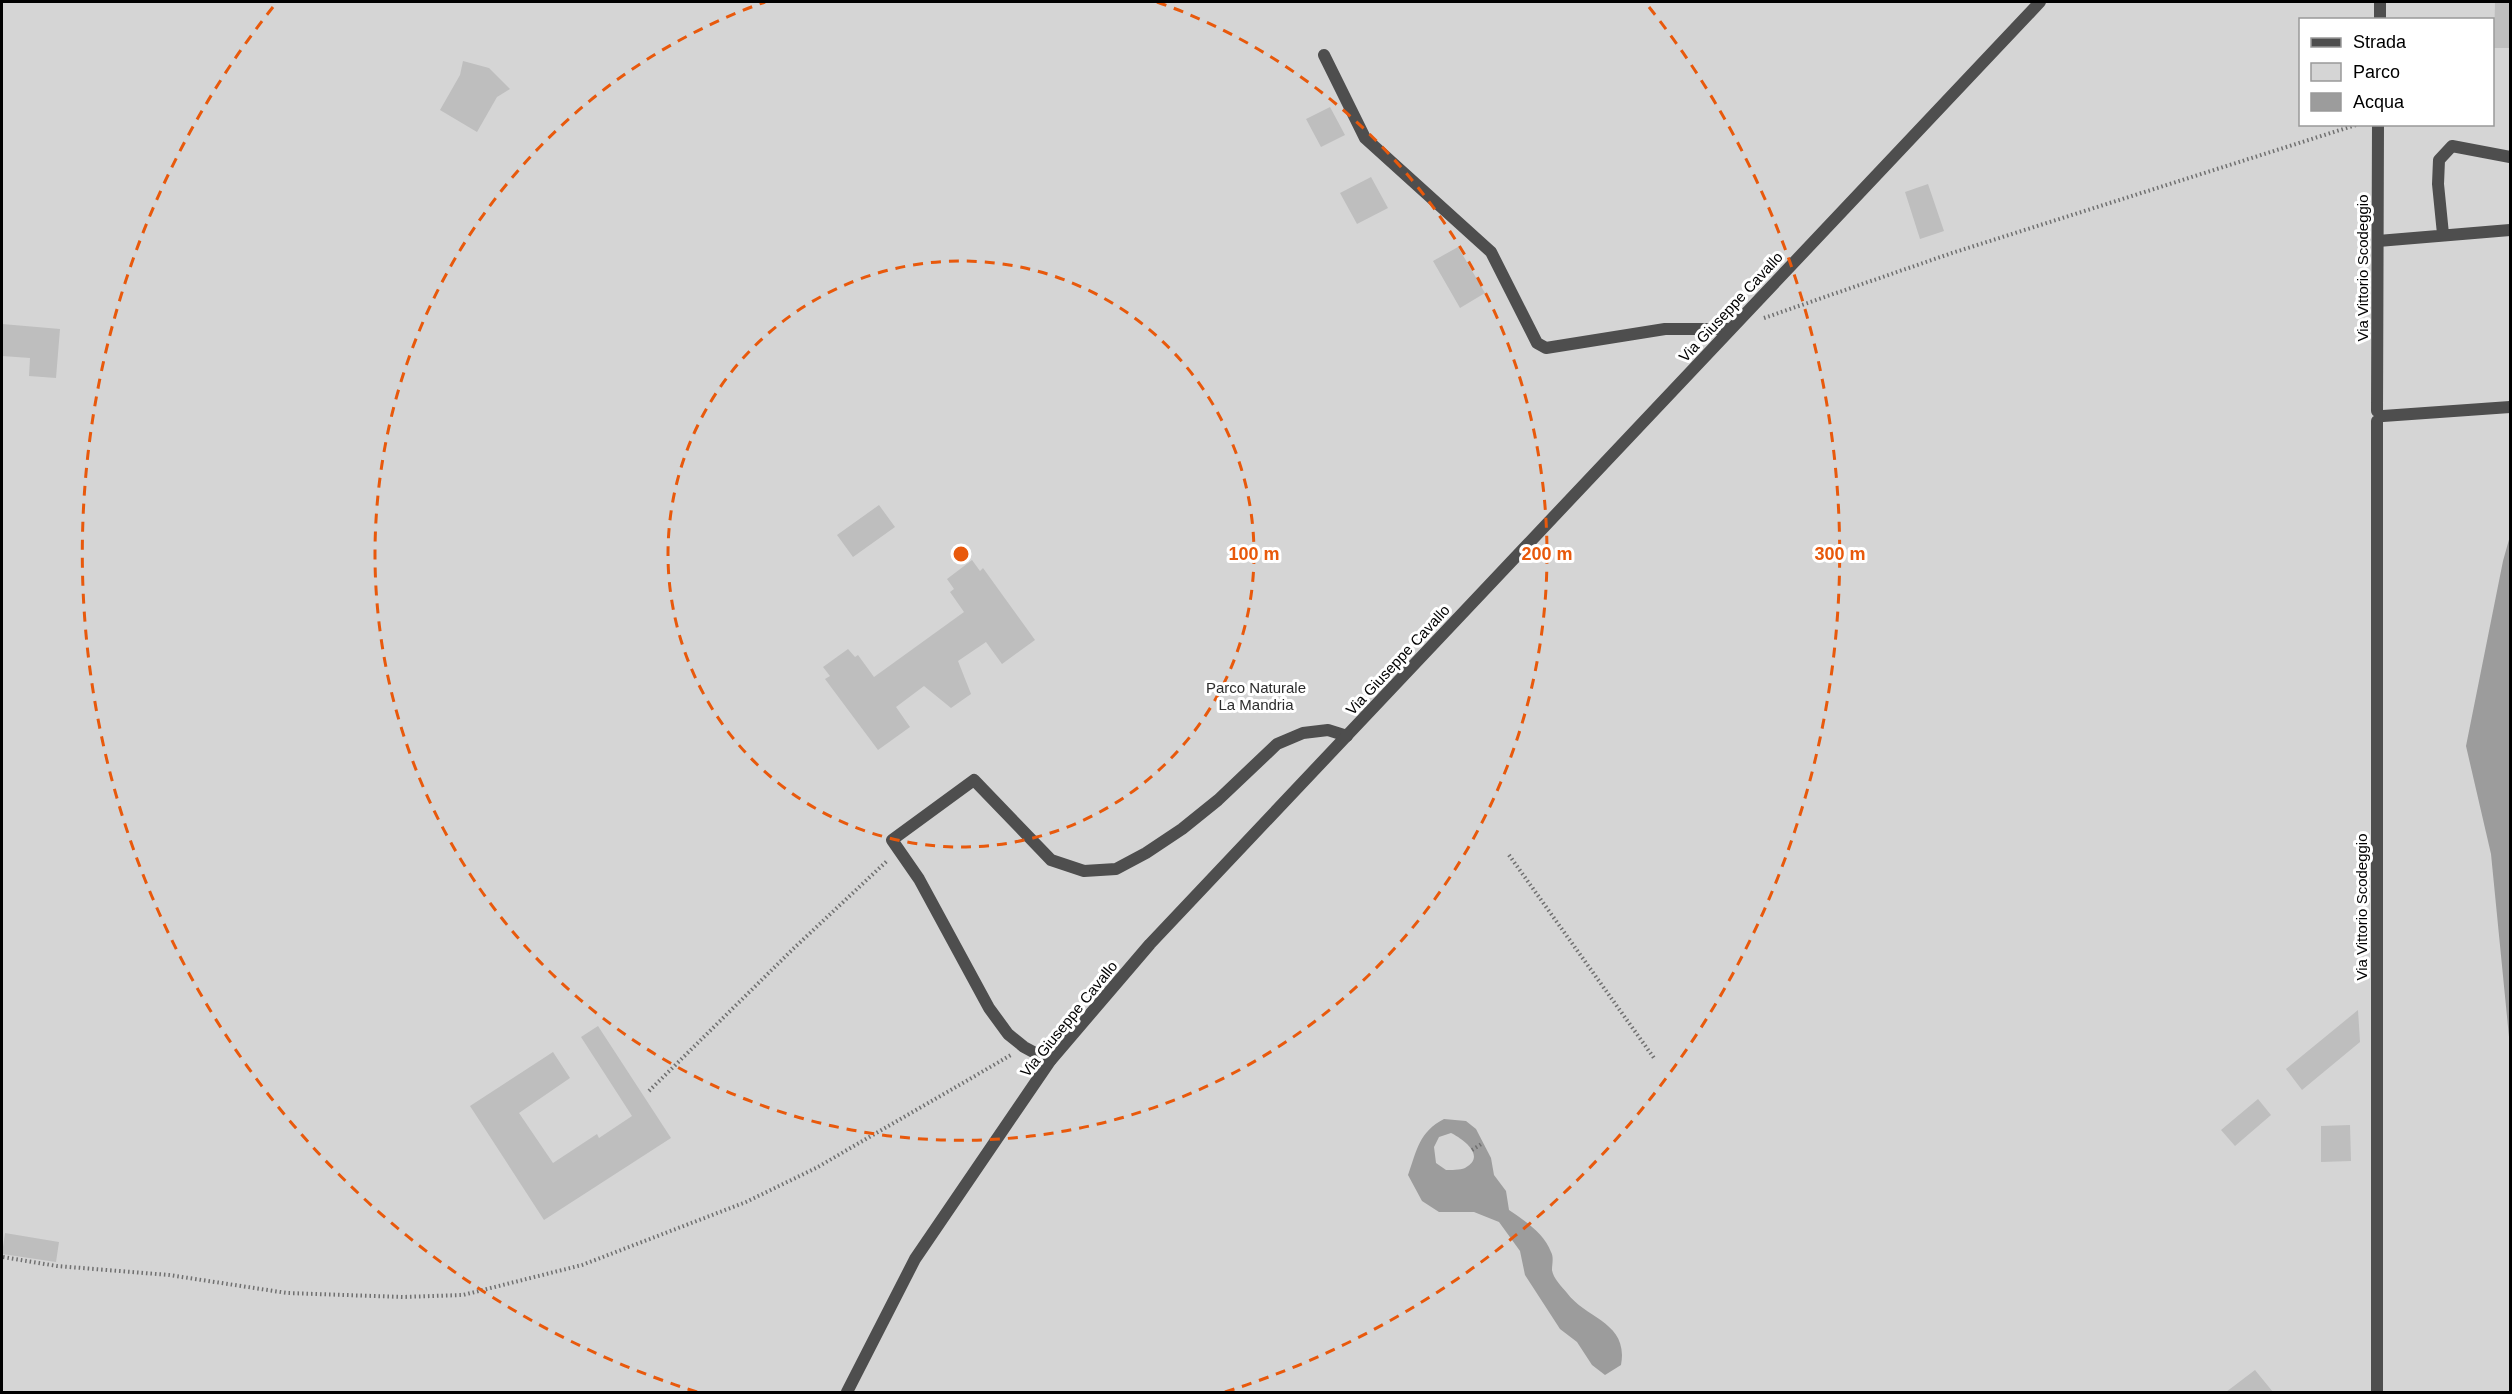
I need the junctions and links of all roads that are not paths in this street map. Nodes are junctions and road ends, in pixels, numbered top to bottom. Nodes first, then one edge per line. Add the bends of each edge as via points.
1 (2040, 2) edge
2 (2380, 2) edge
3 (2380, 18) edge
4 (1324, 55) dead end
5 (2378, 126) edge
6 (2511, 157) edge
7 (2511, 230) edge
8 (2443, 234) junction
9 (2378, 241) junction
10 (1730, 329) junction
11 (2511, 407) edge
12 (2379, 416) junction
13 (1347, 736) junction
14 (1050, 1061) junction
15 (847, 1392) edge
16 (2377, 1392) edge

1 - 10 street, Via Giuseppe Cavallo
2 - 3 street
4 - 10 street via 1365,138 1491,252 1538,343 1545,348 1665,329
5 - 9 street, Via Vittorio Scodeggio
6 - 8 street via 2452,146 2439,160
7 - 8 street
8 - 9 street
9 - 12 street, Via Vittorio Scodeggio
10 - 13 street, Via Giuseppe Cavallo
11 - 12 street
12 - 16 street, Via Vittorio Scodeggio
13 - 14 street, Via Giuseppe Cavallo via 1149,944
13 - 14 street via 1328,730 1303,733 1277,744 1182,829 1116,868 1084,871 1051,860 974,780 892,840 919,879 989,1008 1008,1034
14 - 15 street, Via Giuseppe Cavallo via 915,1259

